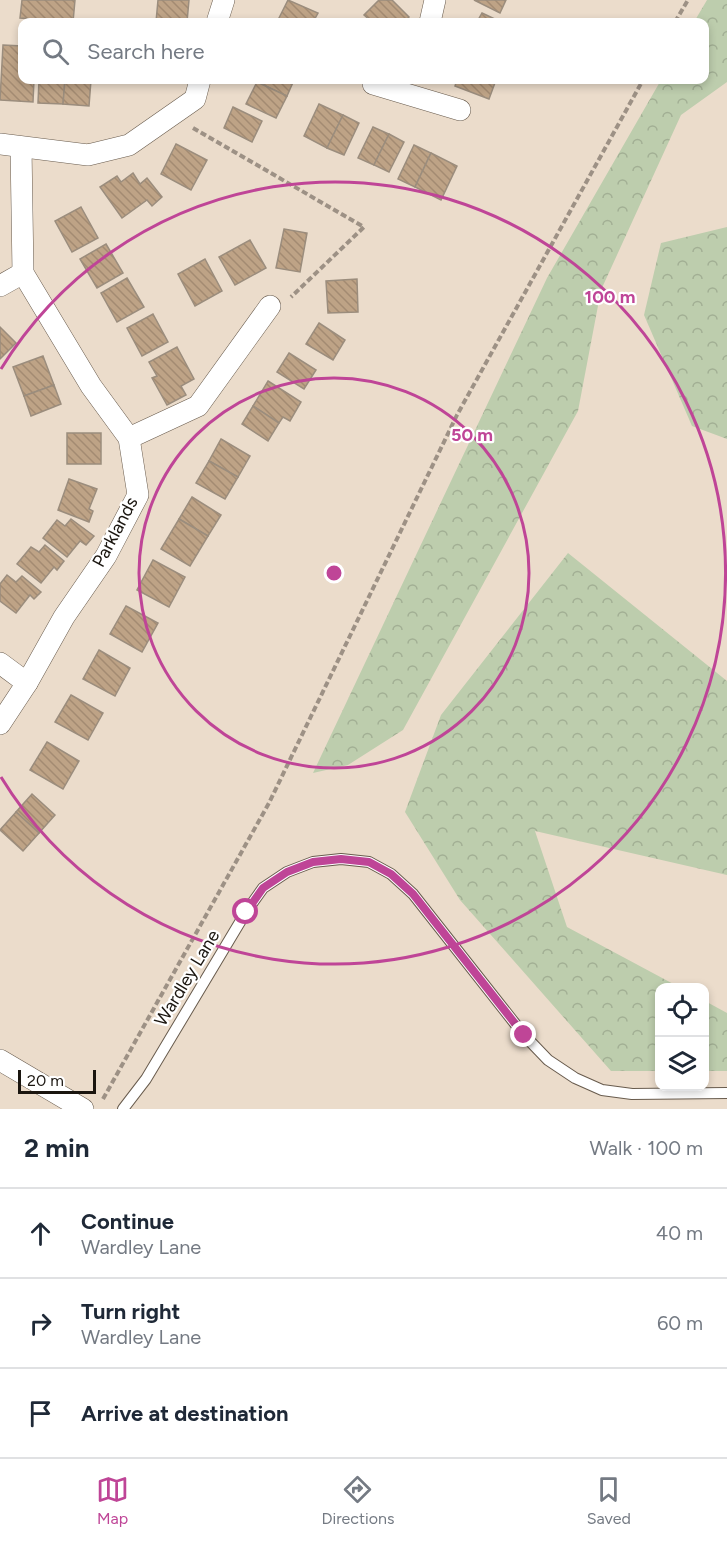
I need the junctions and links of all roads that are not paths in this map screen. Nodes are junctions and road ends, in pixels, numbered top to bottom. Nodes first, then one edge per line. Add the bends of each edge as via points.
1 (224, 0) edge
2 (435, 0) edge
3 (219, 18) edge
4 (431, 18) edge
5 (200, 84) edge
6 (373, 84) dead end
7 (415, 87) edge
8 (460, 110) dead end
9 (0, 144) edge
10 (21, 147) junction
11 (23, 273) junction
12 (0, 286) edge
13 (270, 306) road end
14 (129, 438) junction
15 (0, 663) edge
16 (27, 683) junction
17 (0, 724) edge
18 (0, 1060) edge
19 (727, 1093) edge
20 (80, 1107) edge
21 (123, 1109) edge

1 - 3 street
2 - 4 street
5 - 10 street via 195,99 129,145 88,155
6 - 7 street
7 - 8 street
9 - 10 street
10 - 11 street
11 - 12 street
11 - 14 street, Parklands via 91,386
13 - 14 street via 198,406
14 - 16 street, Parklands via 138,495 106,556 64,617
15 - 16 street
16 - 17 street, Parklands
18 - 20 street
19 - 21 lane, Wardley Lane via 632,1094 602,1090 575,1078 548,1060 524,1035 405,887 369,862 341,859 313,862 287,872 263,888 146,1079

